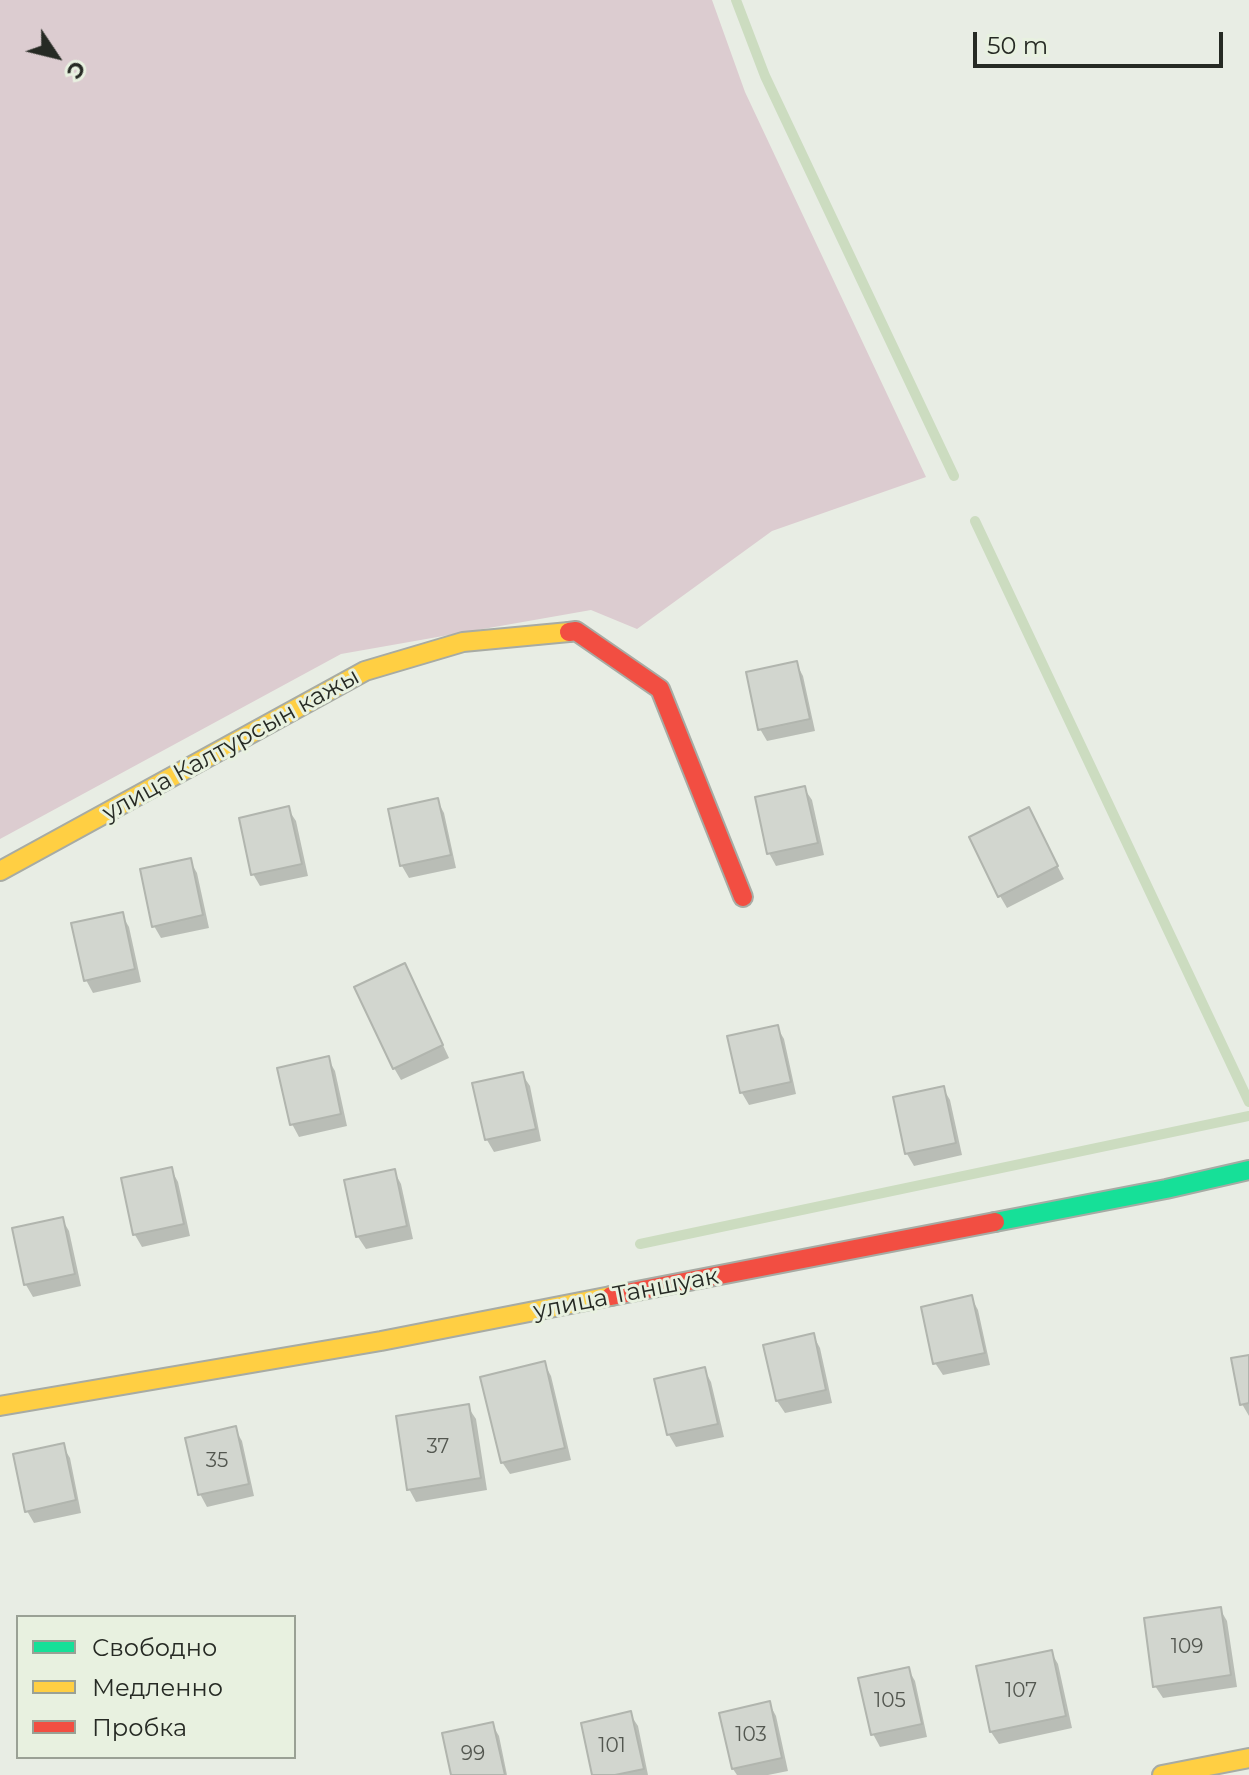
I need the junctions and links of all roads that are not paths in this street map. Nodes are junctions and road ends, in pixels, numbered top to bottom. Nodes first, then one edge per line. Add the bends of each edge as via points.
1 (0, 871) edge
2 (743, 897) dead end
3 (1249, 1170) edge
4 (0, 1406) edge
5 (1249, 1758) edge
6 (1162, 1775) edge

1 - 2 street, улица Калтурсын кажы via 365,671 463,642 576,631 660,689
3 - 4 street, улица Таншуак via 381,1341
5 - 6 street

